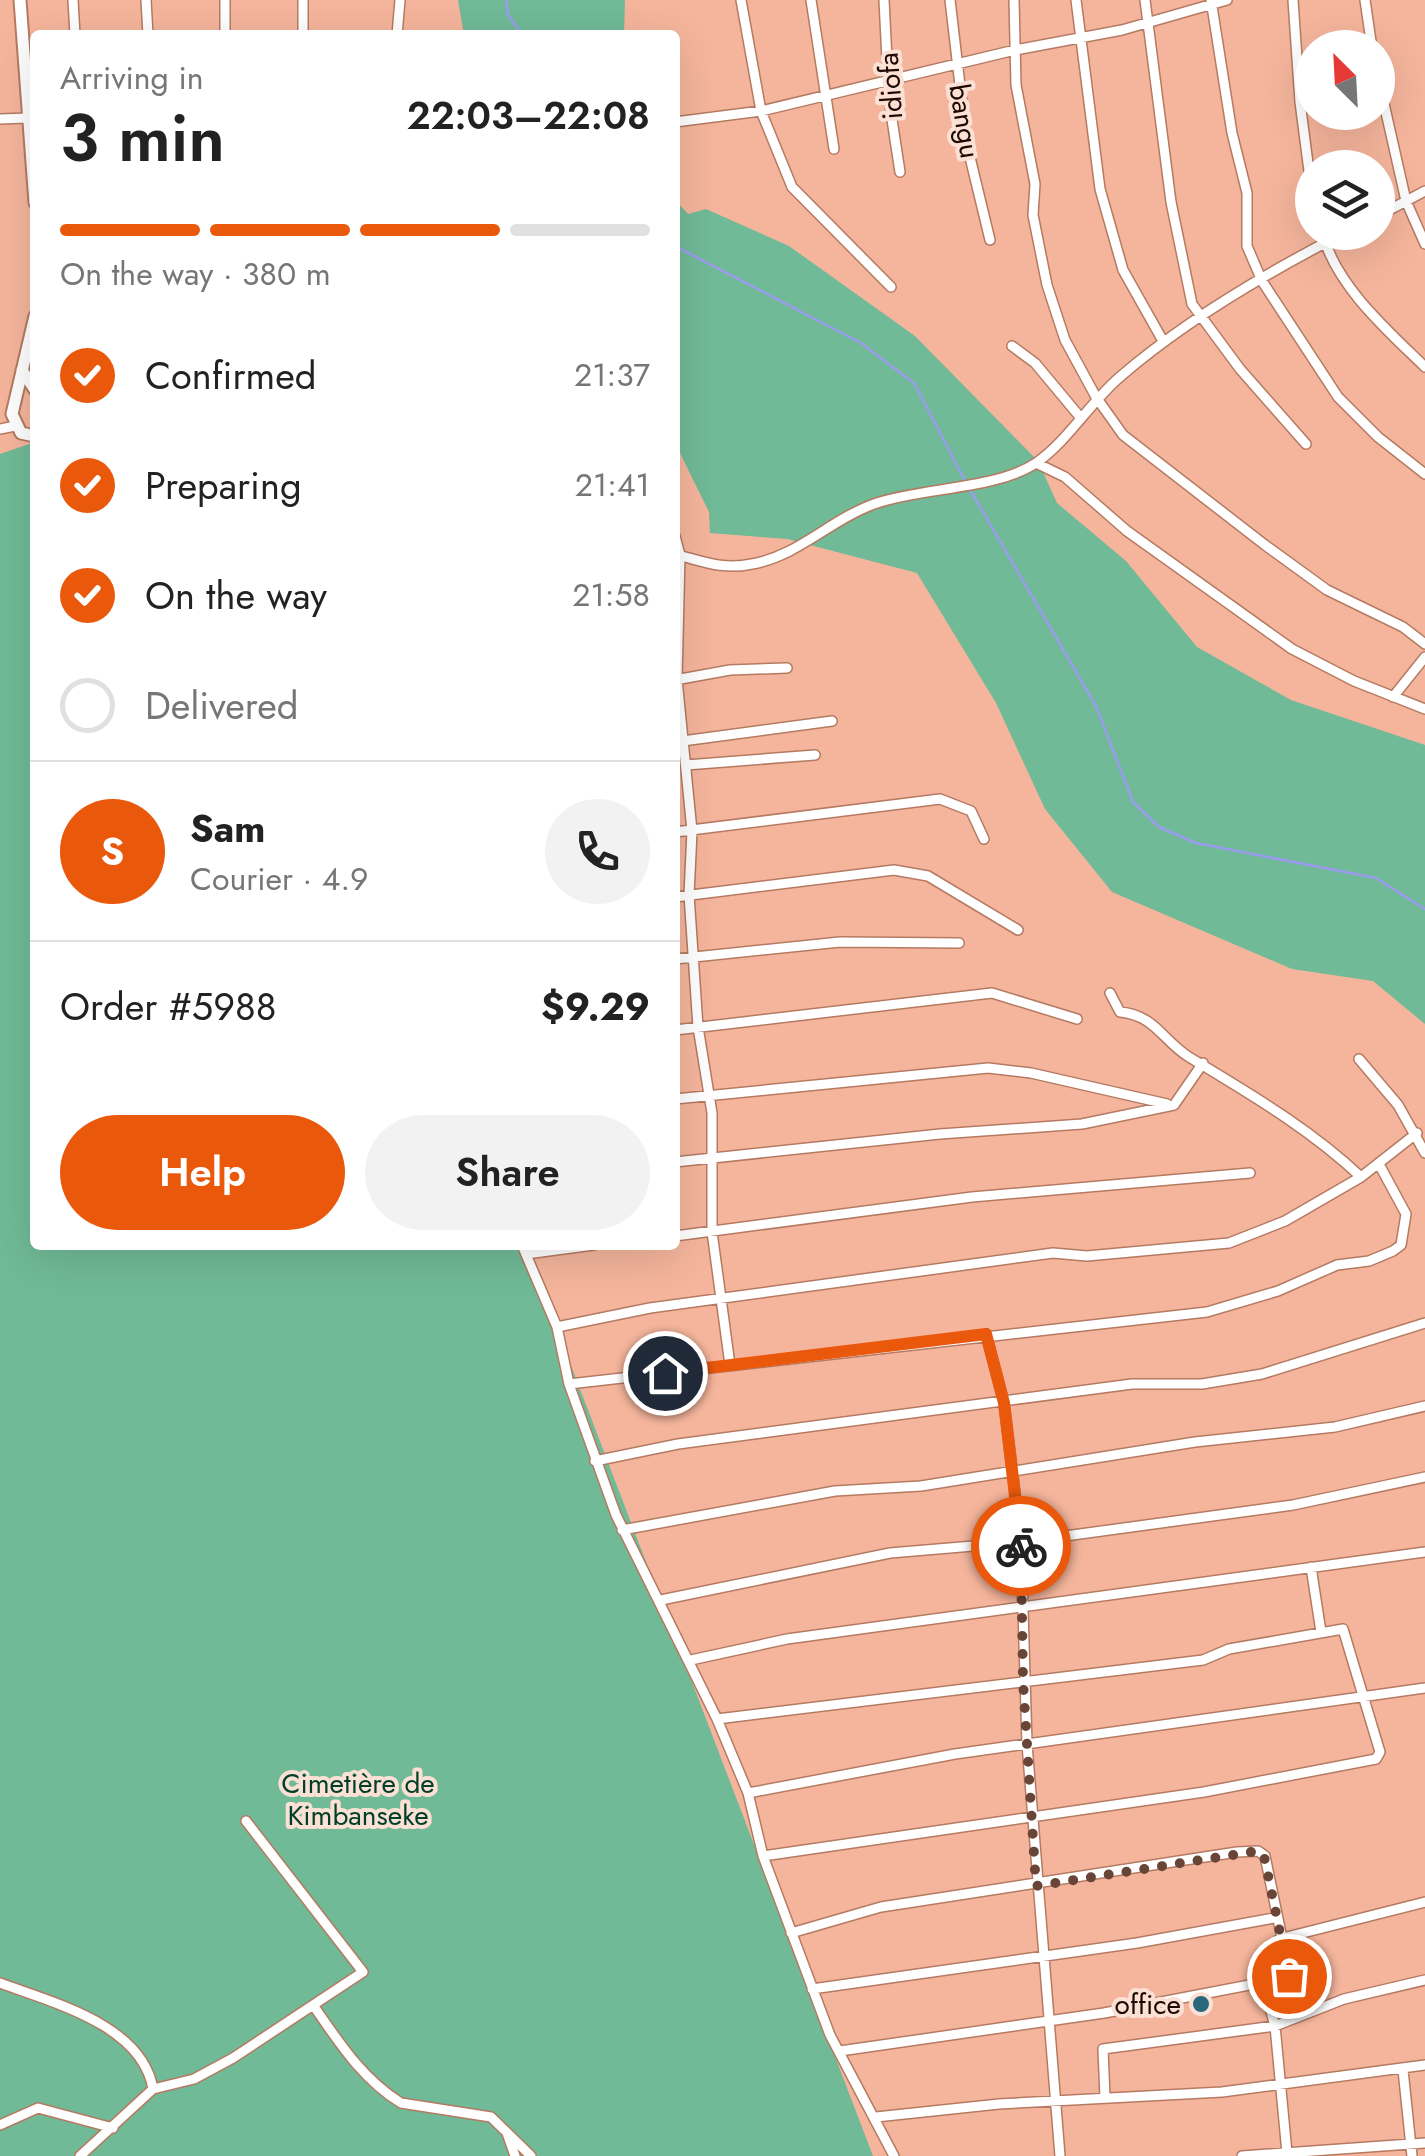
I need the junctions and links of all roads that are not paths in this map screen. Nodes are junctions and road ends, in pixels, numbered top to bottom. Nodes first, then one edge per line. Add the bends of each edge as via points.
1 (20, 0) edge
2 (72, 0) edge
3 (146, 0) edge
4 (225, 0) edge
5 (303, 0) edge
6 (400, 0) edge
7 (741, 0) edge
8 (811, 0) edge
9 (884, 0) edge
10 (950, 0) edge
11 (1014, 0) edge
12 (1076, 0) edge
13 (1146, 0) edge
14 (1228, 0) edge
15 (1293, 0) edge
16 (1365, 0) edge
17 (1211, 1) edge
18 (1149, 22) junction
19 (75, 30) edge
20 (148, 30) edge
21 (226, 30) edge
22 (303, 30) edge
23 (397, 30) edge
24 (1369, 30) edge
25 (1082, 37) junction
26 (1014, 50) junction
27 (956, 64) junction
28 (888, 82) junction
29 (823, 96) junction
30 (761, 111) junction
31 (28, 118) junction
32 (0, 119) edge
33 (680, 121) edge
34 (1390, 130) edge
35 (30, 142) edge
36 (834, 149) dead end
37 (1306, 150) edge
38 (900, 172) dead end
39 (1425, 191) edge
40 (1406, 201) junction
41 (1395, 207) edge
42 (990, 240) dead end
43 (1425, 244) edge
44 (1307, 250) edge
45 (1331, 250) edge
46 (1262, 281) junction
47 (891, 287) dead end
48 (1199, 319) junction
49 (30, 337) edge
50 (1163, 341) junction
51 (1012, 346) dead end
52 (1425, 367) edge
53 (22, 370) junction
54 (30, 384) edge
55 (30, 395) edge
56 (1096, 397) junction
57 (15, 404) junction
58 (1080, 417) junction
59 (15, 426) junction
60 (0, 429) edge
61 (30, 434) edge
62 (1306, 444) dead end
63 (1036, 463) junction
64 (1425, 474) edge
65 (680, 556) edge
66 (1425, 644) edge
67 (1425, 657) edge
68 (787, 668) dead end
69 (680, 679) edge
70 (1393, 697) junction
71 (1425, 709) edge
72 (832, 721) dead end
73 (680, 742) edge
74 (680, 745) edge
75 (816, 755) dead end
76 (686, 765) junction
77 (692, 831) junction
78 (680, 832) edge
79 (984, 839) dead end
80 (688, 895) junction
81 (680, 896) edge
82 (1018, 930) dead end
83 (959, 943) dead end
84 (694, 957) junction
85 (680, 958) edge
86 (1110, 993) dead end
87 (1076, 1019) dead end
88 (698, 1028) junction
89 (680, 1030) edge
90 (1359, 1059) dead end
91 (1203, 1063) junction
92 (710, 1096) junction
93 (680, 1099) edge
94 (1174, 1105) junction
95 (1417, 1133) junction
96 (1425, 1153) edge
97 (710, 1157) junction
98 (680, 1161) edge
99 (1380, 1166) junction
100 (1250, 1173) dead end
101 (1361, 1178) junction
102 (712, 1232) junction
103 (680, 1235) edge
104 (524, 1250) edge
105 (722, 1302) junction
106 (1425, 1323) edge
107 (557, 1327) junction
108 (986, 1334) junction
109 (730, 1365) junction
110 (568, 1384) junction
111 (1004, 1403) junction
112 (1425, 1406) edge
113 (595, 1461) junction
114 (1014, 1470) junction
115 (1425, 1477) edge
116 (622, 1530) junction
117 (1021, 1542) junction
118 (1425, 1552) edge
119 (1311, 1567) junction
120 (661, 1600) junction
121 (1023, 1606) junction
122 (1321, 1632) junction
123 (691, 1660) junction
124 (1023, 1681) junction
125 (1425, 1688) edge
126 (1362, 1696) junction
127 (717, 1719) junction
128 (1027, 1744) junction
129 (748, 1793) junction
130 (1033, 1817) junction
131 (246, 1822) dead end
132 (763, 1856) junction
133 (1036, 1886) junction
134 (1425, 1902) edge
135 (1274, 1918) junction
136 (791, 1933) junction
137 (1279, 1940) junction
138 (1043, 1954) junction
139 (1425, 1980) edge
140 (0, 1983) edge
141 (1263, 1983) junction
142 (812, 1989) junction
143 (312, 2005) junction
144 (1049, 2021) junction
145 (1274, 2026) junction
146 (840, 2050) junction
147 (1425, 2066) edge
148 (1403, 2070) junction
149 (1281, 2087) junction
150 (152, 2090) junction
151 (1105, 2098) junction
152 (1056, 2100) junction
153 (876, 2117) junction
154 (0, 2125) edge
155 (112, 2128) junction
156 (507, 2130) junction
157 (1425, 2143) edge
158 (1411, 2150) edge
159 (1287, 2154) edge
160 (81, 2156) edge
161 (516, 2156) edge
162 (531, 2156) edge
163 (894, 2156) edge
164 (1060, 2156) edge
165 (1242, 2156) edge

1 - 31 street
2 - 19 street
3 - 20 street
4 - 21 street
5 - 22 street
6 - 23 street
7 - 30 street
8 - 29 street
9 - 28 street, idiofa
10 - 27 street, bangu
11 - 26 street
12 - 25 street
13 - 18 street
14 - 17 street
15 - 37 street
16 - 24 street
17 - 18 street
17 - 46 street via 1247,193 1247,246
18 - 25 street
18 - 48 street via 1170,202
25 - 26 street
25 - 50 street via 1100,189 1123,270
26 - 27 street
26 - 56 street via 1046,285 1065,340
27 - 28 street
27 - 42 street, bangu
28 - 29 street
28 - 38 street, idiofa
29 - 30 street
29 - 36 street
30 - 33 street
30 - 47 street via 792,187
31 - 32 street
31 - 35 street
34 - 40 street
39 - 40 street
40 - 41 street
40 - 43 street
44 - 46 street
45 - 52 street via 1364,305
46 - 48 street
46 - 64 street via 1338,396
48 - 50 street
48 - 62 street
49 - 53 street
50 - 56 street
51 - 58 street
53 - 54 street
53 - 57 street
55 - 57 street
56 - 58 street
56 - 66 street via 1123,435 1265,546
57 - 59 street
58 - 63 street
59 - 60 street
59 - 61 street
63 - 65 street via 994,479 874,504 833,522 797,549 754,564 719,568
63 - 70 street via 1065,477 1127,531 1276,638
67 - 70 street
68 - 69 street
70 - 71 street
72 - 73 street
74 - 76 street
75 - 76 street
76 - 77 street
77 - 78 street
77 - 79 street via 940,798 972,811
77 - 80 street
80 - 81 street
80 - 82 street via 894,870 928,876
80 - 84 street
83 - 84 street via 840,942
84 - 85 street
84 - 88 street
86 - 91 street via 1120,1012 1138,1014
87 - 88 street via 992,993
88 - 89 street
88 - 92 street
90 - 95 street
91 - 94 street
91 - 101 street via 1302,1125
92 - 93 street
92 - 94 street via 988,1068
92 - 97 street
94 - 97 street via 1082,1124
95 - 96 street
95 - 99 street
97 - 98 street
97 - 102 street
99 - 101 street
99 - 108 street via 1406,1214 1393,1251 1337,1264 1207,1312
100 - 102 street via 972,1197
101 - 105 street via 1229,1243 1053,1253
102 - 103 street
102 - 105 street
104 - 107 street
105 - 107 street
105 - 109 street
106 - 111 street via 1262,1374
107 - 110 street
108 - 109 street
108 - 111 street
109 - 110 street
110 - 113 street
111 - 113 street via 678,1444
111 - 114 street
112 - 114 street via 1335,1427
113 - 116 street
114 - 116 street via 722,1508
114 - 117 street
115 - 117 street via 1293,1505
116 - 120 street
117 - 120 street via 890,1552
117 - 121 street
118 - 119 street
119 - 121 street
119 - 122 street
120 - 123 street
121 - 123 street via 730,1648
121 - 124 street
122 - 124 street via 1203,1660
122 - 126 street via 1346,1631
123 - 127 street
124 - 127 street
124 - 128 street
125 - 126 street
126 - 128 street
126 - 130 street via 1380,1752 1376,1759
127 - 129 street
128 - 129 street
128 - 130 street
129 - 132 street
130 - 132 street
130 - 133 street
131 - 143 street via 363,1972
132 - 136 street
133 - 135 street via 1258,1851
133 - 136 street via 881,1906
133 - 138 street
134 - 137 street
135 - 137 street
135 - 138 street
136 - 142 street
137 - 141 street via 1289,1976
138 - 142 street
138 - 144 street
139 - 145 street via 1344,1999
140 - 150 street via 68,2008 131,2045 143,2056
141 - 144 street
141 - 145 street
142 - 146 street
143 - 150 street via 194,2079
143 - 156 street via 388,2095 491,2117
144 - 146 street
144 - 152 street
145 - 149 street
145 - 151 street via 1103,2049
146 - 153 street
147 - 148 street
148 - 149 street
148 - 158 street
149 - 151 street
149 - 159 street
150 - 155 street
151 - 152 street
152 - 153 street
152 - 164 street
153 - 163 street
154 - 155 street via 38,2108
155 - 160 street
156 - 161 street
156 - 162 street
157 - 158 street
158 - 159 street
159 - 165 street

